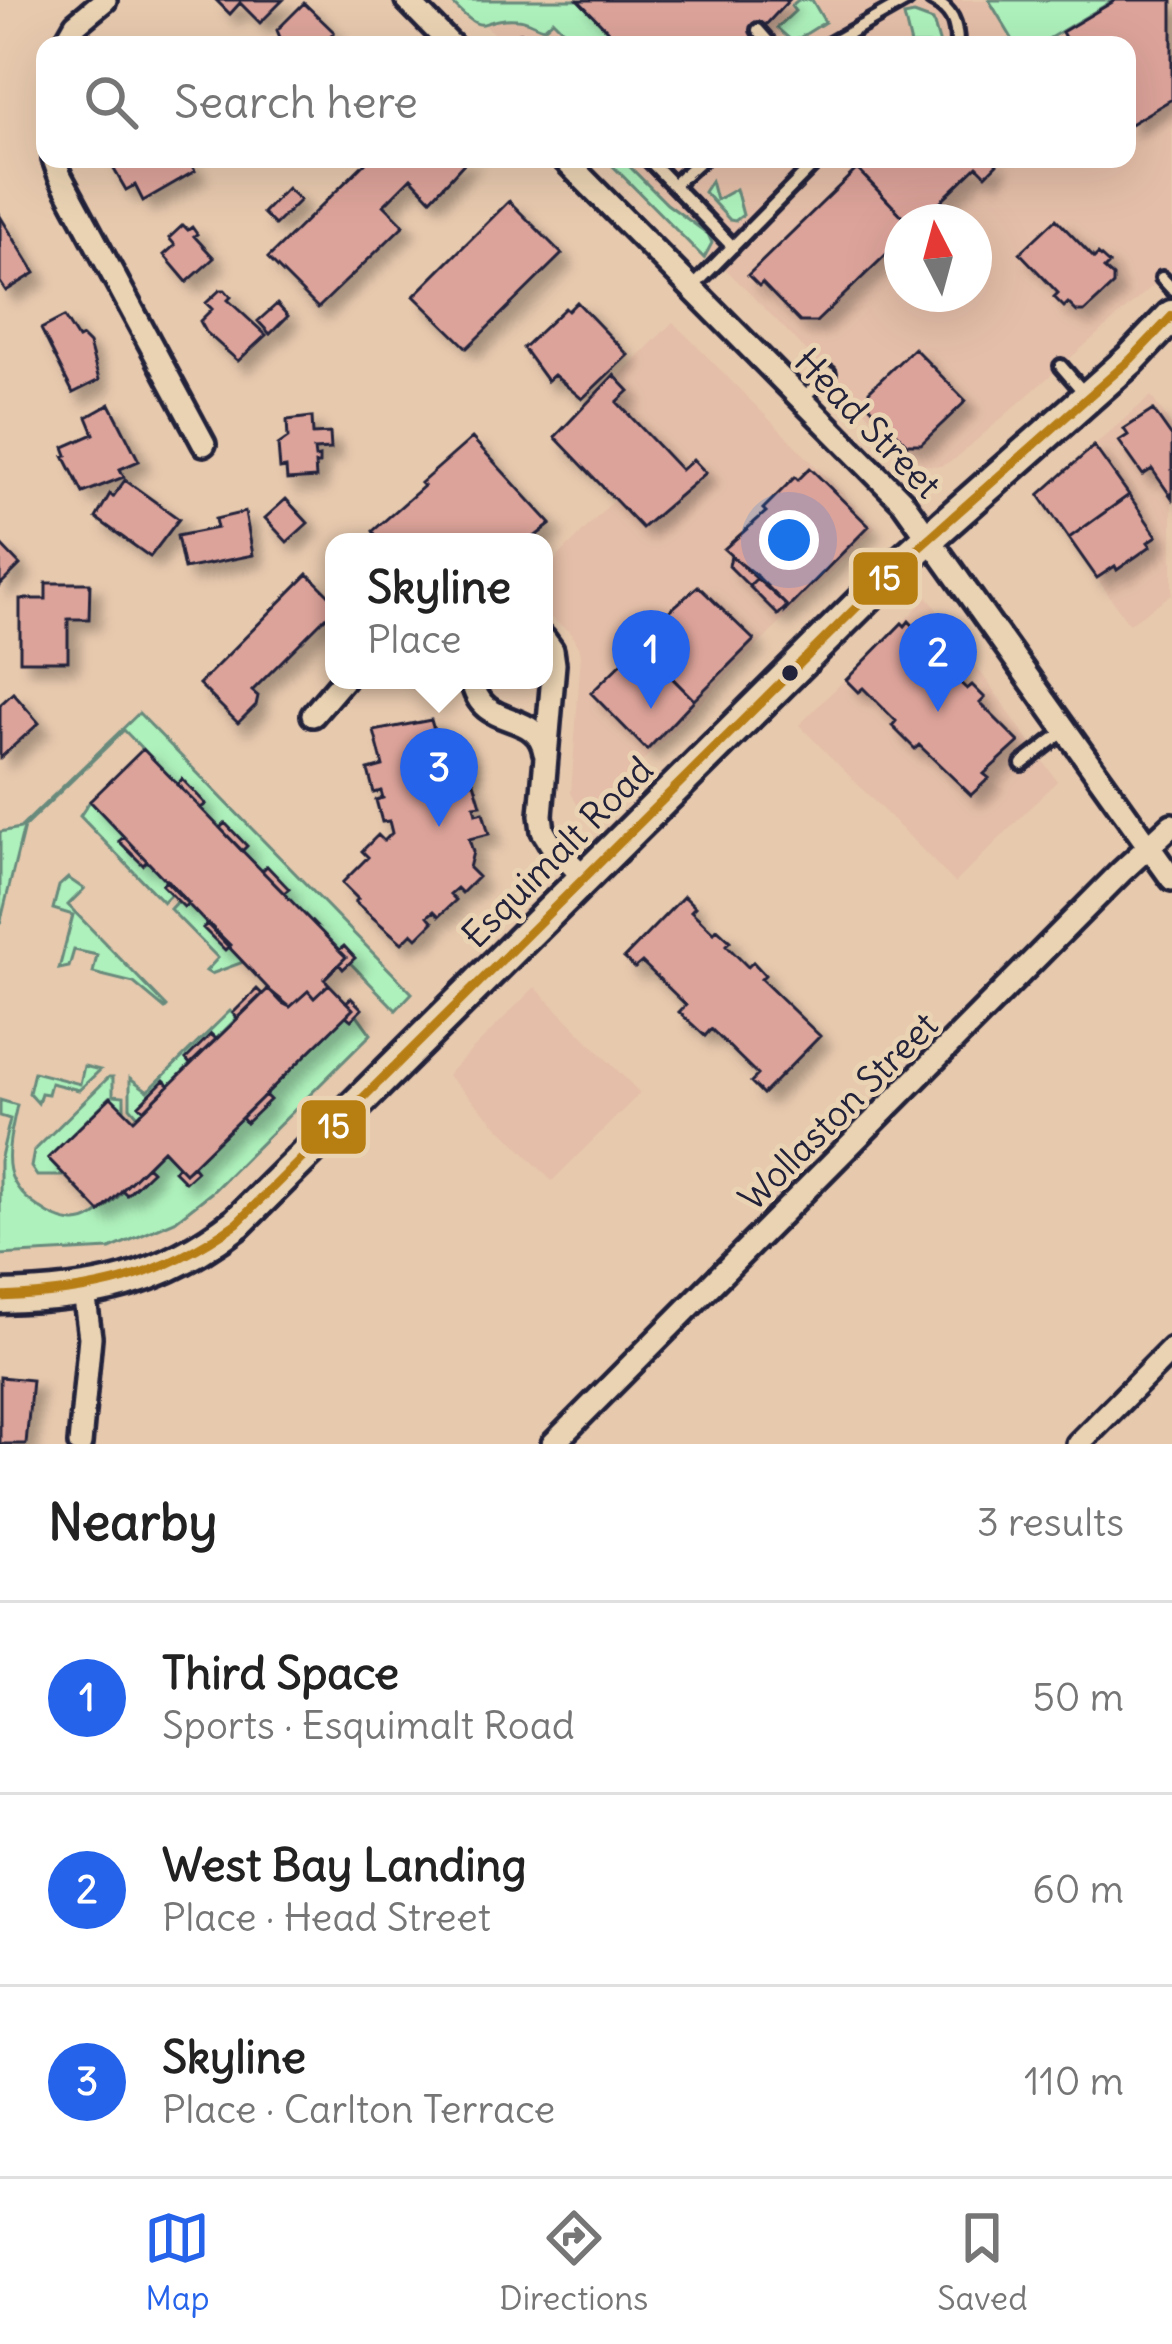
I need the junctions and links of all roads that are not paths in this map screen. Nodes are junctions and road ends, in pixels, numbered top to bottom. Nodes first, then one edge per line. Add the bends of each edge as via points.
1 (105, 0) edge
2 (407, 0) edge
3 (908, 0) edge
4 (932, 0) edge
5 (758, 30) dead end
6 (69, 36) edge
7 (442, 36) edge
8 (763, 36) edge
9 (845, 36) edge
10 (956, 36) edge
11 (57, 168) edge
12 (573, 168) edge
13 (657, 168) edge
14 (692, 168) edge
15 (810, 168) edge
16 (673, 184) junction
17 (733, 247) junction
18 (1162, 278) dead end
19 (692, 288) junction
20 (1172, 289) edge
21 (1172, 316) edge
22 (1061, 366) dead end
23 (829, 373) dead end
24 (1088, 397) junction
25 (802, 399) junction
26 (204, 444) dead end
27 (930, 536) junction
28 (336, 689) edge
29 (474, 689) edge
30 (552, 689) edge
31 (314, 715) dead end
32 (1066, 729) junction
33 (546, 756) junction
34 (1022, 764) dead end
35 (1172, 825) edge
36 (1149, 846) junction
37 (585, 878) junction
38 (1172, 879) edge
39 (84, 1292) junction
40 (0, 1297) edge
41 (1172, 1349) edge
42 (80, 1444) edge
43 (553, 1444) edge
44 (1078, 1444) edge

1 - 6 street
2 - 7 street
3 - 9 lane
4 - 10 lane via 953,18
5 - 8 lane
11 - 26 street
12 - 19 street, Head Street
13 - 16 lane
14 - 16 lane
15 - 17 lane
16 - 17 lane
17 - 19 lane
18 - 20 lane
19 - 25 street, Head Street
21 - 24 main road, Esquimalt Road
22 - 24 lane
23 - 25 lane
24 - 27 main road, Esquimalt Road
25 - 27 street, Head Street
27 - 32 street, Head Street
27 - 37 main road, Esquimalt Road
28 - 31 street
29 - 33 street via 490,714 533,728
30 - 33 street
32 - 34 lane
32 - 36 street, Head Street
33 - 37 street via 543,831
35 - 36 street, Wollaston Street
36 - 38 street, Head Street
36 - 43 street, Wollaston Street
37 - 39 main road, Esquimalt Road via 237,1223 158,1272
39 - 40 main road, Esquimalt Road
39 - 42 street via 90,1336
41 - 44 street

